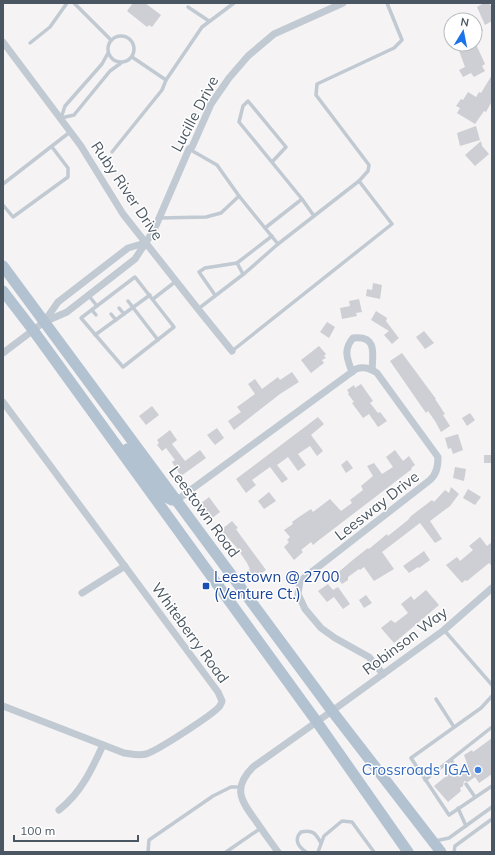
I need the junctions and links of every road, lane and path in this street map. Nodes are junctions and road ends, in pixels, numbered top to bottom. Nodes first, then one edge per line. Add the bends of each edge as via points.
1 (67, 3) edge
2 (74, 3) edge
3 (234, 3) edge
4 (343, 3) edge
5 (387, 3) edge
6 (228, 5) edge
7 (334, 5) edge
8 (188, 7) dead end
9 (209, 22) junction
10 (111, 40) junction
11 (3, 42) edge
12 (30, 43) dead end
13 (108, 53) junction
14 (132, 57) junction
15 (121, 63) junction
16 (166, 80) junction
17 (62, 118) junction
18 (71, 132) junction
19 (52, 147) junction
20 (189, 149) junction
21 (112, 152) dead end
22 (272, 162) junction
23 (359, 181) junction
24 (3, 184) edge
25 (239, 196) junction
26 (302, 198) junction
27 (3, 204) edge
28 (314, 216) junction
29 (160, 218) junction
30 (265, 228) junction
31 (272, 236) junction
32 (145, 243) junction
33 (278, 244) junction
34 (237, 263) junction
35 (3, 266) edge
36 (243, 274) junction
37 (175, 282) junction
38 (119, 290) junction
39 (3, 291) edge
40 (122, 294) dead end
41 (150, 295) junction
42 (215, 295) junction
43 (89, 296) junction
44 (110, 297) junction
45 (153, 298) junction
46 (113, 301) dead end
47 (128, 301) dead end
48 (102, 303) junction
49 (97, 306) junction
50 (106, 307) dead end
51 (133, 307) junction
52 (119, 308) dead end
53 (198, 309) junction
54 (92, 310) junction
55 (111, 314) dead end
56 (124, 314) junction
57 (96, 315) dead end
58 (116, 320) junction
59 (44, 322) junction
60 (102, 322) dead end
61 (106, 327) junction
62 (33, 330) junction
63 (95, 335) junction
64 (158, 340) junction
65 (232, 351) joint
66 (3, 353) edge
67 (372, 370) junction
68 (352, 372) junction
69 (3, 402) edge
70 (109, 436) junction
71 (177, 500) junction
72 (125, 566) junction
73 (492, 588) edge
74 (82, 594) dead end
75 (444, 630) junction
76 (383, 674) junction
77 (492, 685) edge
78 (492, 696) edge
79 (436, 699) dead end
80 (3, 706) edge
81 (332, 711) junction
82 (317, 722) junction
83 (454, 727) junction
84 (492, 727) edge
85 (102, 745) junction
86 (451, 760) junction
87 (459, 773) dead end
88 (426, 780) junction
89 (466, 784) dead end
90 (492, 786) edge
91 (240, 787) junction
92 (442, 795) dead end
93 (475, 797) junction
94 (438, 799) junction
95 (492, 807) edge
96 (458, 808) junction
97 (59, 810) dead end
98 (492, 819) edge
99 (466, 826) junction
100 (261, 828) junction
101 (432, 842) junction
102 (321, 843) junction
103 (148, 852) edge
104 (226, 852) edge
105 (278, 852) edge
106 (306, 852) edge
107 (318, 852) edge
108 (374, 852) edge
109 (408, 852) edge
110 (441, 852) edge
111 (454, 852) edge

1 - 12 lane via 50,27
2 - 10 lane
3 - 6 lane
4 - 7 street, Lucille Drive
5 - 23 lane via 402,40 394,48 317,84 316,95 369,165 368,171
6 - 9 lane
7 - 20 street, Lucille Drive via 274,34 248,56 228,78 211,104
8 - 9 lane
9 - 16 lane via 202,27
10 - 13 lane via 108,44
10 - 14 lane via 123,36 131,40 134,48
11 - 17 street, Ruby River Drive
13 - 15 lane via 113,60
13 - 17 lane via 102,64 65,106
14 - 15 lane
14 - 16 lane
15 - 17 lane via 110,71 74,115
16 - 21 lane via 162,90
17 - 18 street, Ruby River Drive
18 - 19 lane
18 - 32 street, Ruby River Drive via 123,214
19 - 24 lane
19 - 27 lane via 68,168 68,177 13,217
20 - 25 lane via 217,165
20 - 29 street, Lucille Drive
22 - 22 lane via 239,122 243,106 248,101 286,146
22 - 26 lane
23 - 28 lane
23 - 65 lane via 392,224
25 - 29 lane via 221,213 206,217
25 - 30 lane
26 - 28 lane
26 - 30 lane
28 - 33 lane
29 - 32 street, Lucille Drive
30 - 31 lane
31 - 33 lane
31 - 34 lane
32 - 37 street, Ruby River Drive
32 - 43 street, Lucille Drive via 135,259
32 - 59 street via 128,248 58,302
33 - 36 lane
34 - 36 lane
34 - 42 lane via 205,268 199,272
35 - 59 main road, Leestown Road
36 - 42 lane
37 - 45 lane
37 - 53 street, Ruby River Drive
38 - 40 lane
38 - 41 lane via 135,277
38 - 44 lane
39 - 62 main road
41 - 45 lane
41 - 51 lane
42 - 53 lane
43 - 49 lane
43 - 59 street, Lucille Drive via 67,312
44 - 46 lane
44 - 48 lane
45 - 64 lane via 174,327
47 - 51 lane
48 - 49 lane
48 - 50 lane
49 - 54 lane
51 - 56 lane
51 - 64 lane
52 - 56 lane
53 - 65 street, Ruby River Drive
54 - 57 lane
54 - 63 lane via 81,318
55 - 58 lane
56 - 58 lane
58 - 61 lane
59 - 62 street
59 - 71 main road, Leestown Road
60 - 61 lane
61 - 63 lane
62 - 66 street
62 - 70 main road
63 - 64 lane via 123,367
67 - 68 street via 363,367
67 - 68 street via 373,346 362,337 353,338 348,344 346,352
67 - 76 street, Leesway Drive via 377,373 438,457 436,472 430,480 300,581 298,594 305,609 321,628 370,657
68 - 71 street
69 - 72 street, Whiteberry Road
70 - 71 main road via 118,439 164,496
70 - 82 main road
71 - 81 main road, Leestown Road
72 - 74 street
72 - 85 street, Whiteberry Road via 209,679 222,701 211,714 151,752 136,755
73 - 75 street, Robinson Way
75 - 76 street, Robinson Way
75 - 77 lane
76 - 81 street, Robinson Way
78 - 83 lane via 481,708
79 - 83 lane
80 - 85 street, Whiteberry Road
81 - 82 street, Robinson Way
81 - 101 main road, Leestown Road
82 - 91 street, Robinson Way via 253,767 244,776
82 - 109 main road
83 - 88 lane via 411,758
84 - 86 lane
85 - 97 street via 84,782
86 - 87 lane
86 - 88 lane
88 - 94 lane
89 - 93 lane
90 - 93 lane
91 - 100 street via 242,801
91 - 103 lane via 231,787 213,796 149,840
92 - 94 lane
93 - 96 lane
94 - 96 lane via 449,815
95 - 99 lane
96 - 99 lane
98 - 111 lane via 455,846
99 - 101 lane via 449,838
100 - 104 lane
100 - 105 street
101 - 110 main road, Leestown Road
102 - 106 lane via 313,832 301,832 297,842
102 - 107 lane
102 - 108 lane via 324,836 342,821 352,822

